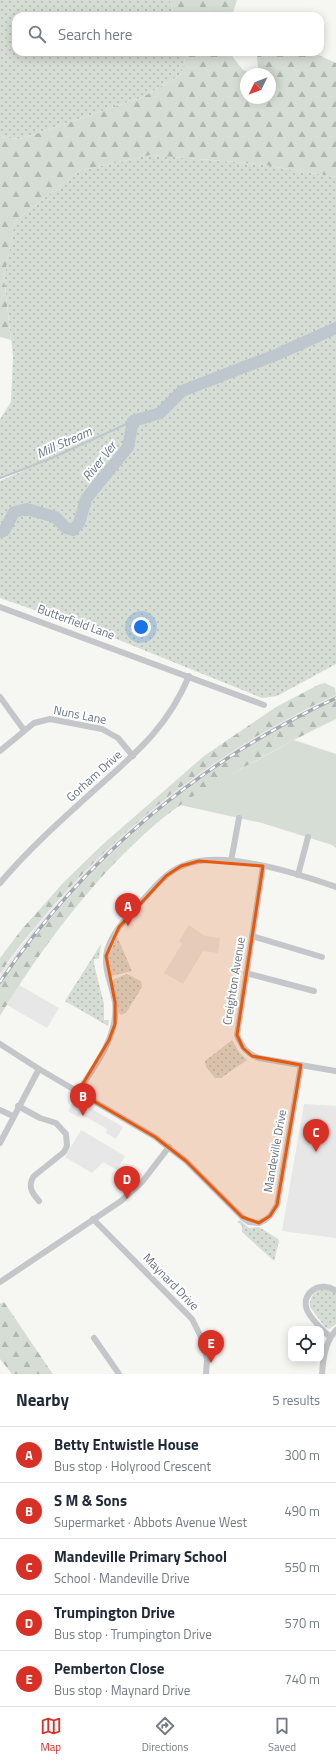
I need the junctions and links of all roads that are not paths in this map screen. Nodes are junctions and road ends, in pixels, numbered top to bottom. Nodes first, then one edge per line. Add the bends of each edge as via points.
1 (0, 607) edge
2 (189, 676) junction
3 (0, 697) edge
4 (264, 705) dead end
5 (24, 730) junction
6 (0, 751) edge
7 (133, 756) junction
8 (239, 818) dead end
9 (308, 837) dead end
10 (231, 862) junction
11 (263, 866) junction
12 (298, 875) junction
13 (0, 883) edge
14 (336, 887) edge
15 (252, 936) junction
16 (322, 957) dead end
17 (246, 973) junction
18 (314, 991) dead end
19 (0, 1044) edge
20 (301, 1065) junction
21 (39, 1069) junction
22 (336, 1072) edge
23 (78, 1092) junction
24 (18, 1106) junction
25 (0, 1110) edge
26 (13, 1116) junction
27 (0, 1143) edge
28 (169, 1147) junction
29 (39, 1201) dead end
30 (93, 1219) junction
31 (0, 1282) edge
32 (336, 1291) edge
33 (336, 1330) edge
34 (330, 1337) junction
35 (94, 1338) dead end
36 (119, 1374) edge
37 (206, 1374) edge
38 (322, 1374) edge

1 - 2 street, Butterfield Lane
2 - 4 street, Butterfield Lane
2 - 7 street, Gorham Drive via 165,720
3 - 5 street
5 - 6 street, Nuns Lane
5 - 7 street, Nuns Lane via 34,723 50,720 102,729 118,738
7 - 13 street, Gorham Drive via 34,846
8 - 10 street
9 - 12 street
10 - 11 street
10 - 23 street via 199,861 178,868 166,876 119,927 110,942 106,956 107,972 115,1002 115,1024 109,1040
11 - 12 street
11 - 15 street, Creighton Avenue
12 - 14 street
15 - 16 street
15 - 17 street, Creighton Avenue
17 - 18 street
17 - 20 street, Creighton Avenue via 237,1030 243,1048 258,1058
19 - 21 street
20 - 22 street, Creighton Avenue
20 - 28 street, Mandeville Drive via 277,1205 265,1220 259,1223 249,1222 242,1217
21 - 23 street
21 - 24 street
23 - 28 street via 155,1136
24 - 26 street
24 - 29 street via 56,1124 66,1134 67,1146 64,1152 31,1180 30,1189
25 - 26 street
26 - 27 street
28 - 30 street via 142,1182 121,1201
30 - 31 street
30 - 37 street, Maynard Drive via 192,1319 204,1343
32 - 34 street via 328,1286 317,1287 310,1293 306,1302 310,1315
33 - 34 street
34 - 38 street
35 - 36 street

